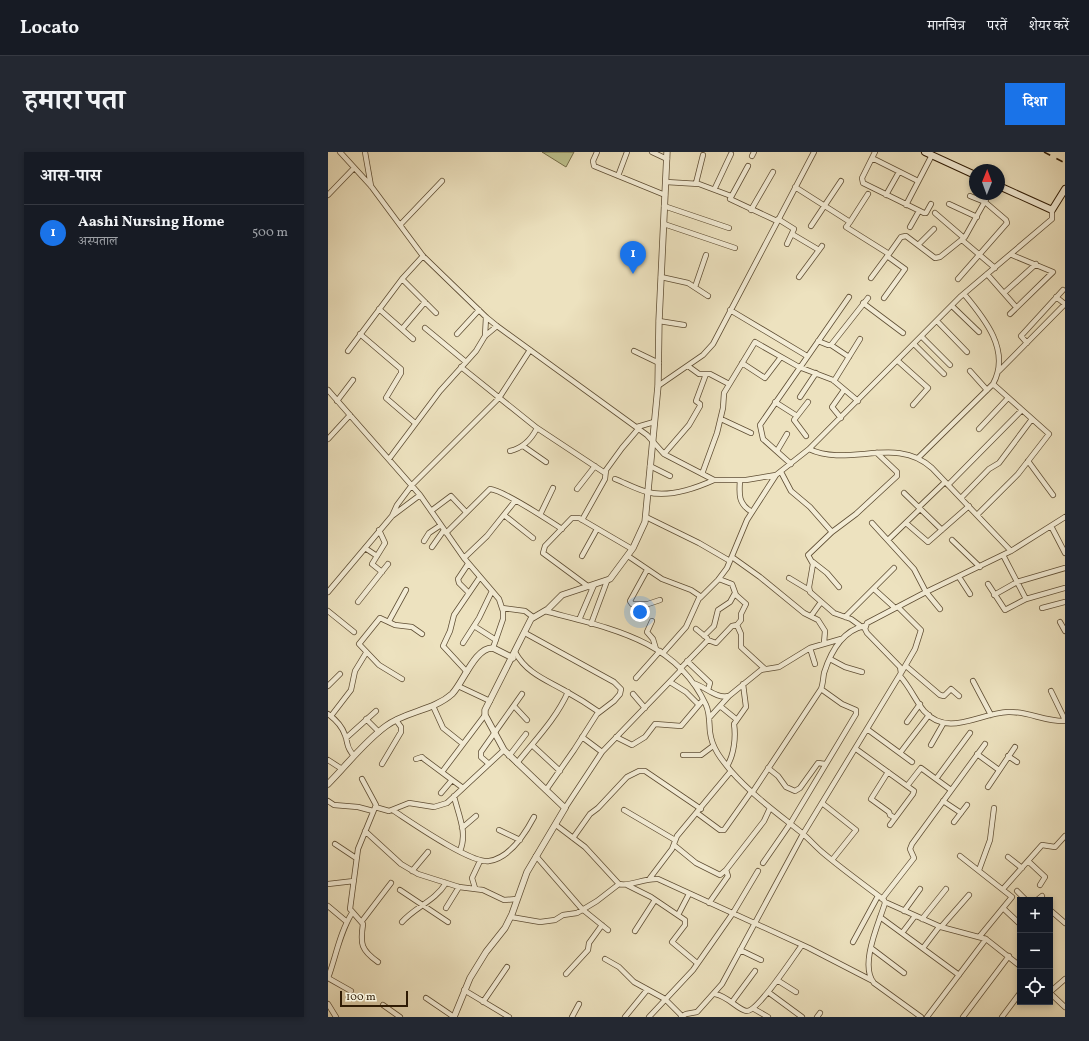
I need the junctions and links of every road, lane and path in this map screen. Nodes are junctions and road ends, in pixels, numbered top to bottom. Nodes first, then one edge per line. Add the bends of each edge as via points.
1 (340, 152) edge
2 (365, 152) edge
3 (597, 152) edge
4 (627, 152) edge
5 (652, 152) edge
6 (667, 152) edge
7 (814, 152) edge
8 (875, 152) edge
9 (925, 152) edge
10 (703, 154) dead end
11 (731, 154) dead end
12 (932, 155) junction
13 (872, 158) junction
14 (667, 159) junction
15 (748, 166) dead end
16 (354, 168) junction
17 (773, 172) dead end
18 (899, 172) junction
19 (969, 172) edge
20 (618, 176) junction
21 (841, 181) dead end
22 (918, 181) junction
23 (442, 182) dead end
24 (666, 182) junction
25 (696, 183) junction
26 (371, 186) junction
27 (795, 187) junction
28 (715, 188) junction
29 (1005, 189) edge
30 (1065, 189) edge
31 (868, 194) dead end
32 (328, 195) edge
33 (665, 195) junction
34 (886, 195) junction
35 (731, 196) junction
36 (979, 200) edge
37 (984, 202) junction
38 (931, 204) dead end
39 (949, 204) dead end
40 (906, 205) junction
41 (664, 206) junction
42 (825, 206) junction
43 (751, 210) junction
44 (1052, 210) junction
45 (919, 211) junction
46 (935, 212) dead end
47 (976, 217) junction
48 (777, 220) junction
49 (850, 222) junction
50 (664, 224) junction
51 (400, 225) junction
52 (811, 226) dead end
53 (910, 227) dead end
54 (729, 228) dead end
55 (934, 229) dead end
56 (792, 234) junction
57 (963, 239) junction
58 (787, 244) dead end
59 (918, 244) junction
60 (735, 248) dead end
61 (706, 255) dead end
62 (888, 255) junction
63 (980, 255) junction
64 (1012, 255) junction
65 (423, 256) junction
66 (1036, 264) junction
67 (995, 268) junction
68 (988, 274) junction
69 (661, 277) junction
70 (799, 277) dead end
71 (871, 278) dead end
72 (402, 279) junction
73 (958, 279) dead end
74 (695, 287) junction
75 (1063, 290) dead end
76 (1004, 293) junction
77 (964, 294) junction
78 (708, 296) dead end
79 (850, 297) dead end
80 (1056, 297) junction
81 (868, 298) dead end
82 (884, 298) dead end
83 (425, 302) junction
84 (863, 303) junction
85 (952, 306) junction
86 (1016, 307) junction
87 (379, 309) junction
88 (479, 310) junction
89 (730, 310) junction
90 (1042, 312) junction
91 (436, 313) dead end
92 (1010, 314) dead end
93 (486, 317) junction
94 (1051, 319) junction
95 (659, 321) junction
96 (938, 321) junction
97 (684, 325) dead end
98 (497, 326) junction
99 (425, 328) dead end
100 (402, 329) junction
101 (979, 332) dead end
102 (902, 333) dead end
103 (360, 334) junction
104 (458, 334) dead end
105 (485, 336) junction
106 (922, 337) junction
107 (413, 339) dead end
108 (860, 339) dead end
109 (818, 341) junction
110 (1027, 343) junction
111 (831, 345) junction
112 (915, 345) junction
113 (530, 350) junction
114 (348, 351) dead end
115 (634, 351) dead end
116 (967, 352) dead end
117 (807, 356) junction
118 (781, 357) junction
119 (849, 357) junction
120 (898, 361) junction
121 (466, 362) junction
122 (659, 363) junction
123 (742, 363) junction
124 (950, 365) dead end
125 (688, 366) junction
126 (461, 367) junction
127 (799, 367) junction
128 (970, 371) dead end
129 (999, 371) junction
130 (816, 373) junction
131 (706, 374) junction
132 (944, 374) dead end
133 (354, 380) dead end
134 (834, 381) junction
135 (729, 384) junction
136 (993, 384) junction
137 (658, 386) junction
138 (328, 390) edge
139 (844, 390) junction
140 (987, 390) junction
141 (800, 397) dead end
142 (499, 398) junction
143 (1008, 398) junction
144 (337, 401) junction
145 (858, 401) junction
146 (775, 402) junction
147 (808, 402) dead end
148 (913, 405) dead end
149 (1022, 410) junction
150 (350, 415) junction
151 (797, 416) junction
152 (841, 418) junction
153 (721, 419) junction
154 (1032, 419) junction
155 (654, 422) junction
156 (415, 423) junction
157 (537, 428) junction
158 (638, 428) junction
159 (979, 429) dead end
160 (751, 433) dead end
161 (787, 434) dead end
162 (806, 436) dead end
163 (328, 439) edge
164 (652, 441) junction
165 (523, 446) junction
166 (809, 449) junction
167 (510, 451) dead end
168 (777, 451) junction
169 (877, 453) junction
170 (664, 454) junction
171 (918, 458) junction
172 (390, 459) junction
173 (546, 462) dead end
174 (1028, 462) junction
175 (791, 464) junction
176 (595, 466) junction
177 (650, 466) junction
178 (605, 472) junction
179 (779, 473) junction
180 (702, 474) junction
181 (670, 476) dead end
182 (615, 479) dead end
183 (714, 480) junction
184 (740, 480) junction
185 (947, 483) junction
186 (412, 485) junction
187 (553, 488) dead end
188 (577, 489) dead end
189 (648, 492) junction
190 (904, 492) dead end
191 (420, 495) junction
192 (1053, 495) dead end
193 (961, 498) junction
194 (515, 501) junction
195 (968, 506) junction
196 (920, 508) junction
197 (431, 511) junction
198 (466, 512) junction
199 (752, 512) junction
200 (504, 515) junction
201 (540, 515) junction
202 (977, 515) junction
203 (392, 516) junction
204 (646, 517) junction
205 (1065, 517) edge
206 (582, 520) junction
207 (906, 522) junction
208 (872, 523) dead end
209 (440, 525) junction
210 (1051, 526) junction
211 (562, 529) junction
212 (597, 529) junction
213 (379, 530) junction
214 (942, 530) junction
215 (445, 531) junction
216 (832, 532) junction
217 (533, 538) dead end
218 (888, 540) junction
219 (952, 540) dead end
220 (424, 541) dead end
221 (432, 547) dead end
222 (365, 548) junction
223 (632, 549) junction
224 (1012, 551) junction
225 (1065, 553) edge
226 (1003, 555) junction
227 (377, 556) junction
228 (582, 556) dead end
229 (628, 556) junction
230 (464, 558) junction
231 (731, 559) junction
232 (813, 562) junction
233 (388, 564) dead end
234 (468, 564) junction
235 (980, 567) junction
236 (894, 568) dead end
237 (1065, 568) edge
238 (647, 570) junction
239 (382, 572) junction
240 (480, 577) junction
241 (959, 577) junction
242 (789, 578) dead end
243 (719, 579) junction
244 (607, 581) junction
245 (1017, 582) junction
246 (988, 584) dead end
247 (592, 586) junction
248 (839, 587) dead end
249 (1065, 588) edge
250 (874, 589) junction
251 (406, 590) dead end
252 (492, 590) junction
253 (809, 590) junction
254 (328, 592) edge
255 (468, 592) junction
256 (926, 592) junction
257 (735, 593) junction
258 (970, 594) dead end
259 (994, 595) junction
260 (700, 598) junction
261 (1026, 599) junction
262 (660, 600) dead end
263 (358, 602) dead end
264 (821, 602) junction
265 (1065, 602) edge
266 (502, 608) junction
267 (897, 608) junction
268 (1042, 608) dead end
269 (940, 609) dead end
270 (328, 611) edge
271 (545, 611) junction
272 (811, 616) junction
273 (533, 617) junction
274 (846, 617) junction
275 (578, 620) junction
276 (389, 621) junction
277 (652, 621) dead end
278 (1060, 622) dead end
279 (590, 624) junction
280 (737, 625) junction
281 (474, 626) junction
282 (864, 626) junction
283 (696, 629) dead end
284 (1065, 631) edge
285 (354, 632) dead end
286 (525, 633) junction
287 (422, 634) dead end
288 (706, 638) junction
289 (841, 639) junction
290 (496, 640) junction
291 (463, 643) dead end
292 (824, 643) junction
293 (493, 648) junction
294 (810, 648) junction
295 (660, 651) junction
296 (366, 653) junction
297 (514, 655) junction
298 (830, 659) junction
299 (688, 661) junction
300 (814, 664) dead end
301 (906, 666) junction
302 (765, 669) junction
303 (680, 670) junction
304 (467, 672) junction
305 (862, 672) dead end
306 (340, 674) dead end
307 (900, 675) junction
308 (636, 678) dead end
309 (402, 679) dead end
310 (972, 681) dead end
311 (670, 682) junction
312 (693, 683) junction
313 (743, 684) junction
314 (328, 686) edge
315 (458, 686) junction
316 (821, 689) junction
317 (708, 690) junction
318 (1051, 691) dead end
319 (568, 692) junction
320 (522, 694) dead end
321 (633, 694) dead end
322 (729, 696) junction
323 (960, 696) dead end
324 (703, 700) junction
325 (490, 701) junction
326 (920, 704) junction
327 (699, 705) junction
328 (433, 706) junction
329 (514, 706) junction
330 (720, 706) junction
331 (645, 708) junction
332 (376, 711) dead end
333 (599, 712) junction
334 (329, 715) edge
335 (485, 715) junction
336 (929, 715) junction
337 (991, 715) junction
338 (709, 718) junction
339 (366, 719) junction
340 (736, 719) junction
341 (396, 720) junction
342 (527, 720) dead end
343 (1065, 721) edge
344 (907, 722) dead end
345 (943, 724) junction
346 (867, 729) junction
347 (379, 732) junction
348 (970, 733) dead end
349 (495, 734) junction
350 (526, 734) dead end
351 (616, 737) junction
352 (346, 738) junction
353 (582, 738) junction
354 (463, 744) junction
355 (985, 744) dead end
356 (532, 745) junction
357 (931, 745) dead end
358 (713, 746) junction
359 (1014, 747) dead end
360 (856, 749) junction
361 (504, 750) junction
362 (602, 752) junction
363 (900, 753) junction
364 (978, 754) junction
365 (683, 755) dead end
366 (354, 756) junction
367 (510, 756) junction
368 (1008, 756) junction
369 (416, 759) dead end
370 (328, 760) edge
371 (912, 762) dead end
372 (1017, 762) dead end
373 (516, 763) junction
374 (382, 764) dead end
375 (489, 764) junction
376 (825, 764) junction
377 (727, 766) junction
378 (768, 768) junction
379 (342, 769) junction
380 (999, 770) junction
381 (560, 771) junction
382 (731, 771) junction
383 (442, 772) junction
384 (888, 772) junction
385 (362, 779) dead end
386 (936, 779) junction
387 (452, 780) junction
388 (328, 784) edge
389 (907, 786) junction
390 (988, 787) dead end
391 (462, 788) junction
392 (546, 790) junction
393 (951, 790) junction
394 (441, 793) dead end
395 (751, 793) junction
396 (454, 796) junction
397 (328, 801) edge
398 (943, 801) junction
399 (822, 803) junction
400 (967, 805) dead end
401 (565, 808) junction
402 (770, 808) junction
403 (994, 808) dead end
404 (374, 809) junction
405 (701, 809) junction
406 (624, 810) dead end
407 (394, 811) junction
408 (697, 813) junction
409 (961, 813) junction
410 (476, 816) dead end
411 (534, 817) dead end
412 (895, 818) junction
413 (954, 822) dead end
414 (790, 824) junction
415 (556, 825) junction
416 (890, 825) dead end
417 (462, 828) junction
418 (499, 830) dead end
419 (365, 831) junction
420 (803, 834) junction
421 (573, 838) junction
422 (520, 840) junction
423 (675, 840) junction
424 (1064, 840) edge
425 (335, 844) dead end
426 (674, 845) junction
427 (460, 851) junction
428 (428, 852) dead end
429 (536, 856) junction
430 (960, 856) dead end
431 (1008, 857) dead end
432 (356, 858) junction
433 (832, 860) junction
434 (480, 861) junction
435 (1028, 861) junction
436 (763, 863) dead end
437 (1022, 868) junction
438 (726, 870) junction
439 (979, 870) junction
440 (412, 871) junction
441 (758, 871) dead end
442 (650, 878) junction
443 (354, 881) junction
444 (391, 883) dead end
445 (446, 883) junction
446 (619, 884) junction
447 (627, 885) junction
448 (1040, 885) dead end
449 (329, 886) edge
450 (459, 887) junction
451 (475, 888) junction
452 (920, 889) dead end
453 (946, 889) dead end
454 (1003, 889) junction
455 (400, 890) dead end
456 (1017, 891) dead end
457 (689, 894) junction
458 (969, 895) dead end
459 (1023, 897) edge
460 (517, 899) junction
461 (882, 899) junction
462 (655, 900) junction
463 (709, 903) junction
464 (328, 906) edge
465 (423, 906) junction
466 (446, 908) dead end
467 (582, 909) junction
468 (1004, 909) junction
469 (904, 911) junction
470 (352, 913) junction
471 (733, 913) junction
472 (678, 915) junction
473 (1055, 915) edge
474 (914, 916) junction
475 (511, 917) junction
476 (880, 917) junction
477 (922, 919) junction
478 (362, 921) junction
479 (1017, 921) edge
480 (347, 922) junction
481 (402, 922) dead end
482 (448, 922) dead end
483 (1065, 923) edge
484 (755, 924) junction
485 (602, 925) junction
486 (940, 927) junction
487 (608, 930) dead end
488 (635, 930) dead end
489 (902, 933) junction
490 (980, 936) junction
491 (986, 939) junction
492 (853, 942) dead end
493 (802, 945) junction
494 (870, 948) junction
495 (923, 948) junction
496 (740, 950) junction
497 (1009, 956) junction
498 (605, 959) dead end
499 (761, 960) dead end
500 (378, 962) dead end
501 (697, 963) junction
502 (1017, 963) edge
503 (507, 967) dead end
504 (755, 971) dead end
505 (904, 973) dead end
506 (566, 974) dead end
507 (959, 975) junction
508 (328, 978) edge
509 (1065, 979) edge
510 (777, 980) junction
511 (871, 980) junction
512 (464, 990) junction
513 (647, 990) junction
514 (1053, 990) edge
515 (351, 991) dead end
516 (768, 992) junction
517 (796, 992) dead end
518 (715, 994) junction
519 (1053, 996) edge
520 (1017, 997) edge
521 (426, 998) dead end
522 (665, 999) junction
523 (483, 1002) junction
524 (732, 1002) junction
525 (328, 1004) edge
526 (579, 1004) dead end
527 (383, 1005) dead end
528 (1065, 1007) edge
529 (754, 1008) junction
530 (690, 1015) edge
531 (682, 1016) edge
532 (765, 1016) edge
533 (336, 1017) edge
534 (400, 1017) edge
535 (454, 1017) edge
536 (509, 1017) edge
537 (572, 1017) edge
538 (625, 1017) edge
539 (649, 1017) edge
540 (802, 1017) edge
541 (921, 1017) edge
542 (928, 1017) edge
543 (963, 1017) edge
544 (1002, 1017) edge

1 - 16 street
2 - 26 street
3 - 20 street via 593,161 594,166
4 - 20 street
5 - 14 street
6 - 14 street
7 - 27 street
8 - 13 street
9 - 12 main road
10 - 25 street
11 - 28 street
12 - 19 main road
12 - 22 street
13 - 18 street
13 - 34 street via 862,181
14 - 24 street
15 - 35 street
16 - 26 street
16 - 32 street
17 - 43 street
18 - 22 street
18 - 34 street
20 - 33 street
21 - 42 street
22 - 40 street
23 - 51 street
24 - 25 street
24 - 33 street
25 - 28 street
26 - 51 street
27 - 42 street
27 - 48 street
28 - 35 street
29 - 44 main road
30 - 44 main road
31 - 49 street
33 - 41 street
34 - 40 street
35 - 43 street via 731,201
36 - 37 street
37 - 47 street
37 - 63 street via 1006,220 1007,224
38 - 45 street via 926,214
39 - 47 street
40 - 45 street
41 - 50 street
41 - 54 street
42 - 49 street
42 - 52 street
43 - 48 street
44 - 64 street via 1052,219
45 - 53 street
46 - 57 street
47 - 57 street
48 - 56 street via 793,228
48 - 89 street
49 - 62 street via 846,227
50 - 60 street
50 - 69 street
51 - 65 street
55 - 59 street
56 - 58 street
56 - 70 street via 821,248
57 - 59 street via 937,258
57 - 63 street
59 - 62 street via 904,236
61 - 74 street
62 - 71 street
62 - 82 street via 905,269
63 - 67 street
63 - 73 street
64 - 66 street
64 - 67 street
65 - 72 street
65 - 88 street
66 - 76 street
66 - 86 street via 1053,272
67 - 68 street
68 - 76 street
68 - 77 street
69 - 74 street
69 - 95 street
72 - 83 street
72 - 87 street
74 - 78 street
75 - 80 street
76 - 86 street
77 - 85 street
77 - 129 street via 990,329 1000,360
79 - 109 street
80 - 90 street
80 - 94 street via 1065,304
81 - 84 street
83 - 91 street
83 - 100 street
84 - 102 street
84 - 111 street
85 - 96 street
85 - 101 street
86 - 92 street
87 - 100 street
87 - 103 street
88 - 93 street
88 - 104 street
89 - 117 street
89 - 125 street via 713,344
90 - 94 street
90 - 110 street via 1021,336
93 - 98 street
93 - 105 street
94 - 110 street
95 - 97 street
95 - 122 street
96 - 106 street
96 - 116 street
98 - 105 street
98 - 113 street
99 - 121 street
100 - 107 street
103 - 114 street
103 - 156 street via 401,369 386,398
105 - 121 street
106 - 112 street
106 - 124 street
108 - 119 street
109 - 111 street
109 - 117 street
110 - 129 street
111 - 119 street
112 - 120 street
112 - 132 street
113 - 142 street
113 - 158 street
115 - 122 street
117 - 127 street
118 - 123 street via 765,378
118 - 123 street via 755,342
118 - 127 street
119 - 134 street
120 - 145 street
120 - 148 street via 928,388
121 - 126 street
122 - 137 street
123 - 135 street
125 - 131 street via 699,374
125 - 137 street
126 - 142 street
126 - 156 street
127 - 130 street
127 - 146 street
128 - 140 street
129 - 136 street
130 - 134 street
130 - 141 street
131 - 135 street
131 - 170 street via 696,402 700,406 689,425
133 - 144 street
134 - 139 street
135 - 153 street via 724,393
136 - 140 street
136 - 143 street
137 - 155 street
138 - 144 street
139 - 145 street
139 - 152 street via 832,407
140 - 171 street
142 - 157 street
142 - 186 street
143 - 149 street
143 - 159 street
144 - 150 street
145 - 152 street
146 - 151 street
146 - 168 street via 761,422 760,428 763,439
147 - 151 street
149 - 154 street
149 - 185 street
150 - 163 street
150 - 172 street
151 - 162 street via 794,421
152 - 166 street
153 - 160 street
153 - 180 street
154 - 174 street via 1049,434
154 - 193 street via 999,463 989,469
155 - 158 street
155 - 164 street
156 - 172 street
157 - 165 street
157 - 176 street
158 - 164 street
158 - 178 street
161 - 168 street
164 - 170 street
164 - 177 street
165 - 167 street
165 - 173 street
166 - 169 street via 832,457
166 - 175 street
168 - 175 street
169 - 171 street via 902,453
169 - 216 street via 897,472 897,476 856,514
170 - 180 street
171 - 185 street via 926,462
172 - 186 street
174 - 192 street
174 - 202 street
175 - 179 street
176 - 178 street
176 - 188 street
177 - 181 street
177 - 189 street
178 - 206 street via 605,479
179 - 184 street
179 - 199 street
179 - 216 street via 791,491 810,507
180 - 183 street
182 - 189 street
183 - 184 street
183 - 189 street via 681,491
184 - 199 street via 740,500 746,509
185 - 193 street
185 - 196 street
186 - 191 street
186 - 203 street
187 - 201 street
189 - 204 street
190 - 196 street
191 - 197 street
191 - 203 street
193 - 195 street
194 - 198 street via 490,489
194 - 200 street
194 - 201 street
195 - 202 street
195 - 214 street
196 - 207 street
196 - 214 street
197 - 198 street via 451,496
197 - 209 street
198 - 215 street
199 - 231 street
200 - 217 street
200 - 230 street
201 - 211 street
202 - 224 street
203 - 213 street
204 - 223 street
204 - 231 street
205 - 210 street
206 - 211 street via 574,517
206 - 212 street
207 - 214 street via 928,542
207 - 218 street
208 - 218 street
209 - 215 street
209 - 220 street via 429,533
210 - 224 street
210 - 225 street
211 - 247 street via 543,548 543,553
212 - 223 street
212 - 228 street
213 - 222 street
213 - 227 street via 385,543
215 - 221 street
215 - 230 street
216 - 232 street via 808,554
218 - 256 street via 914,569
219 - 235 street
222 - 227 street
222 - 254 street
223 - 229 street
224 - 226 street
226 - 235 street
226 - 245 street
227 - 239 street via 372,564
229 - 238 street
229 - 244 street
230 - 234 street
231 - 243 street
231 - 272 street
232 - 248 street
232 - 253 street
233 - 239 street
234 - 240 street
234 - 255 street via 458,579
235 - 241 street
236 - 250 street
237 - 245 street
238 - 260 street via 697,593
238 - 262 street via 630,601 639,605
239 - 263 street
240 - 252 street
240 - 255 street
241 - 256 street
241 - 258 street
242 - 253 street
243 - 257 street via 732,584
243 - 260 street
244 - 247 street
244 - 279 street
245 - 259 street
245 - 261 street
246 - 259 street
247 - 271 street via 562,595
247 - 275 street
249 - 261 street
250 - 267 street
250 - 274 street
251 - 276 street
252 - 266 street
252 - 281 street
253 - 264 street
255 - 304 street via 465,601 452,619 443,646
256 - 267 street
256 - 269 street
257 - 280 street via 746,605
257 - 288 street via 730,602 718,610 714,626
259 - 261 street via 1005,610
260 - 295 street via 686,627
264 - 272 street
264 - 274 street via 834,613
265 - 268 street
266 - 273 street via 525,611
266 - 290 street via 502,619
267 - 282 street via 870,620
267 - 301 street via 921,630
270 - 285 street
271 - 273 street
271 - 275 street
272 - 292 street via 818,620 825,631
273 - 286 street
274 - 282 street
275 - 279 street
276 - 287 street via 395,625 412,627
276 - 296 street via 380,618 360,643 359,646
277 - 295 street via 647,632
278 - 284 street
279 - 295 street via 623,633
280 - 288 street via 732,626 716,643
280 - 302 street via 741,634 742,649
281 - 290 street
281 - 291 street
282 - 289 street
282 - 307 street via 867,633 900,667
283 - 288 street
286 - 297 street
286 - 333 street via 620,686 620,694
288 - 299 street
289 - 292 street
289 - 298 street
290 - 293 street
292 - 294 street
293 - 297 street
293 - 304 street via 481,654
294 - 300 street
294 - 302 street via 779,667
295 - 303 street
295 - 308 street
296 - 309 street via 384,669
296 - 334 street via 355,671 351,690
297 - 319 street via 532,673
297 - 325 street
298 - 305 street
298 - 316 street
299 - 303 street
299 - 317 street via 710,683
301 - 307 street
301 - 323 street via 940,695 944,696 951,689
302 - 313 street
303 - 311 street
303 - 312 street
304 - 315 street
306 - 314 street
307 - 326 street
307 - 346 street
310 - 337 street
311 - 327 street via 686,692
311 - 331 street
312 - 317 street
312 - 324 street
313 - 322 street
313 - 340 street via 746,707
315 - 325 street
315 - 328 street via 452,694
316 - 376 street via 856,712
316 - 378 street
317 - 322 street via 720,696
318 - 343 street
319 - 333 street
319 - 356 street via 552,720
320 - 329 street
321 - 331 street
322 - 330 street
324 - 327 street
324 - 338 street
325 - 335 street
326 - 336 street
326 - 344 street
327 - 351 street via 681,726 655,724 646,737 634,744
328 - 341 street
328 - 354 street via 443,728
329 - 342 street
329 - 349 street
330 - 338 street
330 - 340 street
331 - 351 street
332 - 339 street
333 - 353 street
334 - 352 street
335 - 349 street
335 - 354 street
336 - 345 street
336 - 363 street
337 - 343 street via 1014,712
337 - 345 street
338 - 358 street
339 - 347 street
339 - 352 street
340 - 377 street via 733,756
341 - 347 street
341 - 374 street via 401,732
345 - 357 street
346 - 360 street
346 - 363 street
347 - 366 street
348 - 386 street
349 - 361 street
349 - 375 street via 481,754
350 - 367 street
351 - 362 street
352 - 366 street via 346,746
353 - 362 street
353 - 381 street
354 - 383 street
355 - 364 street
356 - 373 street
356 - 381 street
358 - 365 street via 701,755
358 - 377 street
359 - 368 street
360 - 384 street
360 - 399 street
361 - 367 street
361 - 375 street
362 - 401 street
363 - 371 street
364 - 380 street
364 - 393 street
366 - 379 street
367 - 373 street
368 - 372 street
368 - 380 street
369 - 383 street via 422,757
370 - 379 street
373 - 392 street
375 - 391 street
376 - 378 street via 818,764 795,791 786,787
376 - 414 street
377 - 382 street
378 - 395 street
379 - 388 street
380 - 390 street
381 - 392 street
382 - 395 street
382 - 405 street
383 - 387 street
384 - 389 street
384 - 412 street via 870,799
385 - 404 street via 375,803
386 - 389 street via 923,769 919,769
386 - 393 street
387 - 391 street
387 - 394 street
389 - 412 street via 914,793
391 - 396 street
392 - 401 street
393 - 398 street
395 - 402 street
395 - 408 street via 724,830 720,830
396 - 407 street via 440,806 428,807 410,803
396 - 417 street
397 - 404 street via 334,805
398 - 409 street
398 - 461 street via 910,847 914,858
399 - 420 street
399 - 433 street via 856,830
400 - 409 street
401 - 415 street
402 - 414 street
402 - 438 street via 760,827
403 - 439 street via 990,840
404 - 407 street
404 - 419 street
405 - 408 street
405 - 421 street via 645,771 639,771 627,777 590,814
406 - 423 street
407 - 427 street
408 - 423 street
409 - 413 street
410 - 417 street
411 - 422 street
412 - 416 street
414 - 420 street
414 - 436 street
415 - 421 street
415 - 429 street
417 - 427 street via 464,840
418 - 422 street
419 - 432 street
419 - 440 street via 391,856
420 - 433 street
420 - 484 street
421 - 446 street
422 - 434 street via 501,856 493,860
423 - 426 street
424 - 435 street via 1053,847 1042,845
425 - 432 street
426 - 438 street via 696,863 720,875
426 - 442 street
427 - 434 street
428 - 440 street
429 - 460 street
429 - 467 street
430 - 439 street
431 - 437 street
432 - 443 street
433 - 461 street
434 - 451 street via 472,878
435 - 437 street
435 - 448 street via 1046,877
437 - 454 street
438 - 463 street via 728,876
439 - 454 street
440 - 445 street
441 - 471 street
442 - 447 street
442 - 457 street via 668,883
443 - 449 street
443 - 470 street via 350,909
444 - 478 street
445 - 450 street
445 - 465 street via 435,897
446 - 447 street
446 - 467 street
447 - 462 street
450 - 451 street
450 - 466 street
451 - 460 street via 504,900
452 - 469 street
453 - 477 street
454 - 468 street via 1012,898
455 - 465 street
456 - 459 street
457 - 463 street
457 - 472 street
458 - 486 street
460 - 475 street
461 - 469 street
461 - 476 street
461 - 492 street
462 - 472 street
462 - 488 street
463 - 471 street
464 - 480 street
465 - 481 street
465 - 482 street
467 - 475 street via 547,922
467 - 485 street
468 - 479 street
468 - 490 street
469 - 474 street
470 - 478 street
470 - 480 street
471 - 484 street
471 - 501 street
472 - 501 street via 686,923 672,942
473 - 483 street
474 - 477 street
474 - 489 street
475 - 512 street via 476,967
476 - 489 street
476 - 494 street
477 - 486 street
478 - 500 street via 361,944 369,956
480 - 508 street
484 - 493 street
484 - 496 street
485 - 487 street
485 - 506 street via 588,943 588,950
486 - 490 street
486 - 495 street
489 - 495 street
490 - 491 street
491 - 497 street
491 - 507 street
493 - 510 street
493 - 511 street
494 - 505 street
494 - 511 street via 868,969
495 - 507 street
496 - 499 street
496 - 518 street
497 - 502 street
497 - 543 street
498 - 513 street
501 - 522 street
503 - 523 street
504 - 524 street
507 - 542 street
508 - 515 street
509 - 514 street
510 - 516 street
510 - 517 street
511 - 541 street
512 - 523 street
512 - 535 street
513 - 522 street
513 - 538 street
516 - 529 street
516 - 540 street
518 - 524 street via 725,996
518 - 530 street
519 - 528 street
520 - 544 street
521 - 535 street
522 - 531 street
522 - 539 street
523 - 536 street
524 - 529 street via 746,1012
525 - 533 street
526 - 537 street
527 - 534 street
529 - 532 street
530 - 531 street

